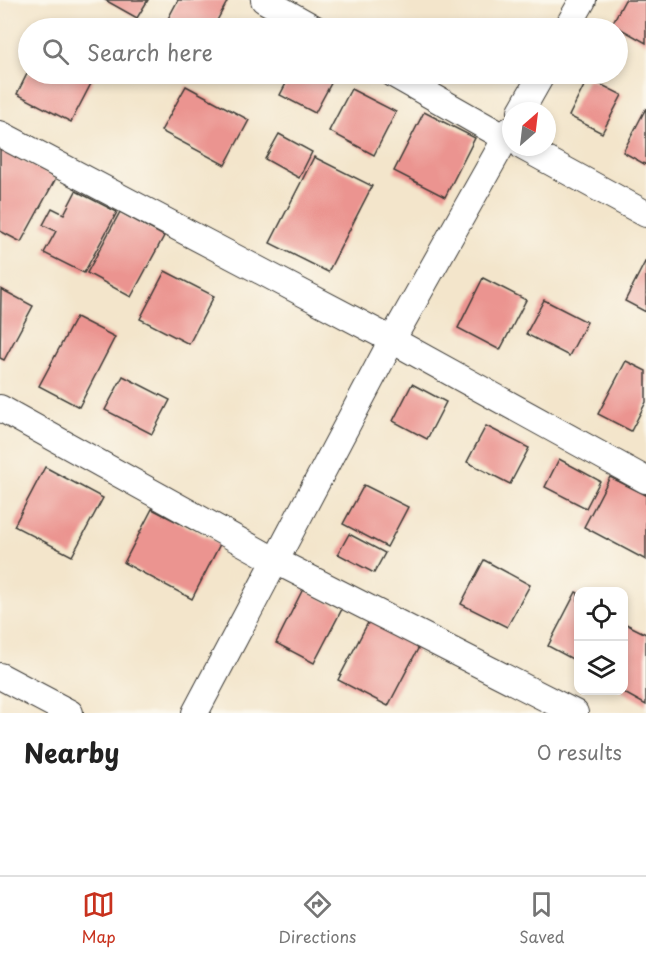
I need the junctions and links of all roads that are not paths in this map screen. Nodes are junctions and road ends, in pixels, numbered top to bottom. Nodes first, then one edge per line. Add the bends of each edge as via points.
1 (264, 0) edge
2 (583, 0) edge
3 (296, 18) edge
4 (573, 18) edge
5 (411, 84) edge
6 (536, 84) edge
7 (526, 102) edge
8 (502, 133) edge
9 (0, 134) edge
10 (503, 156) edge
11 (543, 156) edge
12 (646, 214) edge
13 (392, 340) junction
14 (0, 408) edge
15 (646, 480) edge
16 (276, 561) junction
17 (0, 676) edge
18 (70, 713) edge
19 (195, 713) edge
20 (575, 713) edge

1 - 3 street
2 - 4 street
5 - 8 street
6 - 7 street
9 - 13 street
10 - 13 street
11 - 12 street
13 - 15 street
13 - 16 street
14 - 16 street
16 - 19 street
16 - 20 street
17 - 18 street

